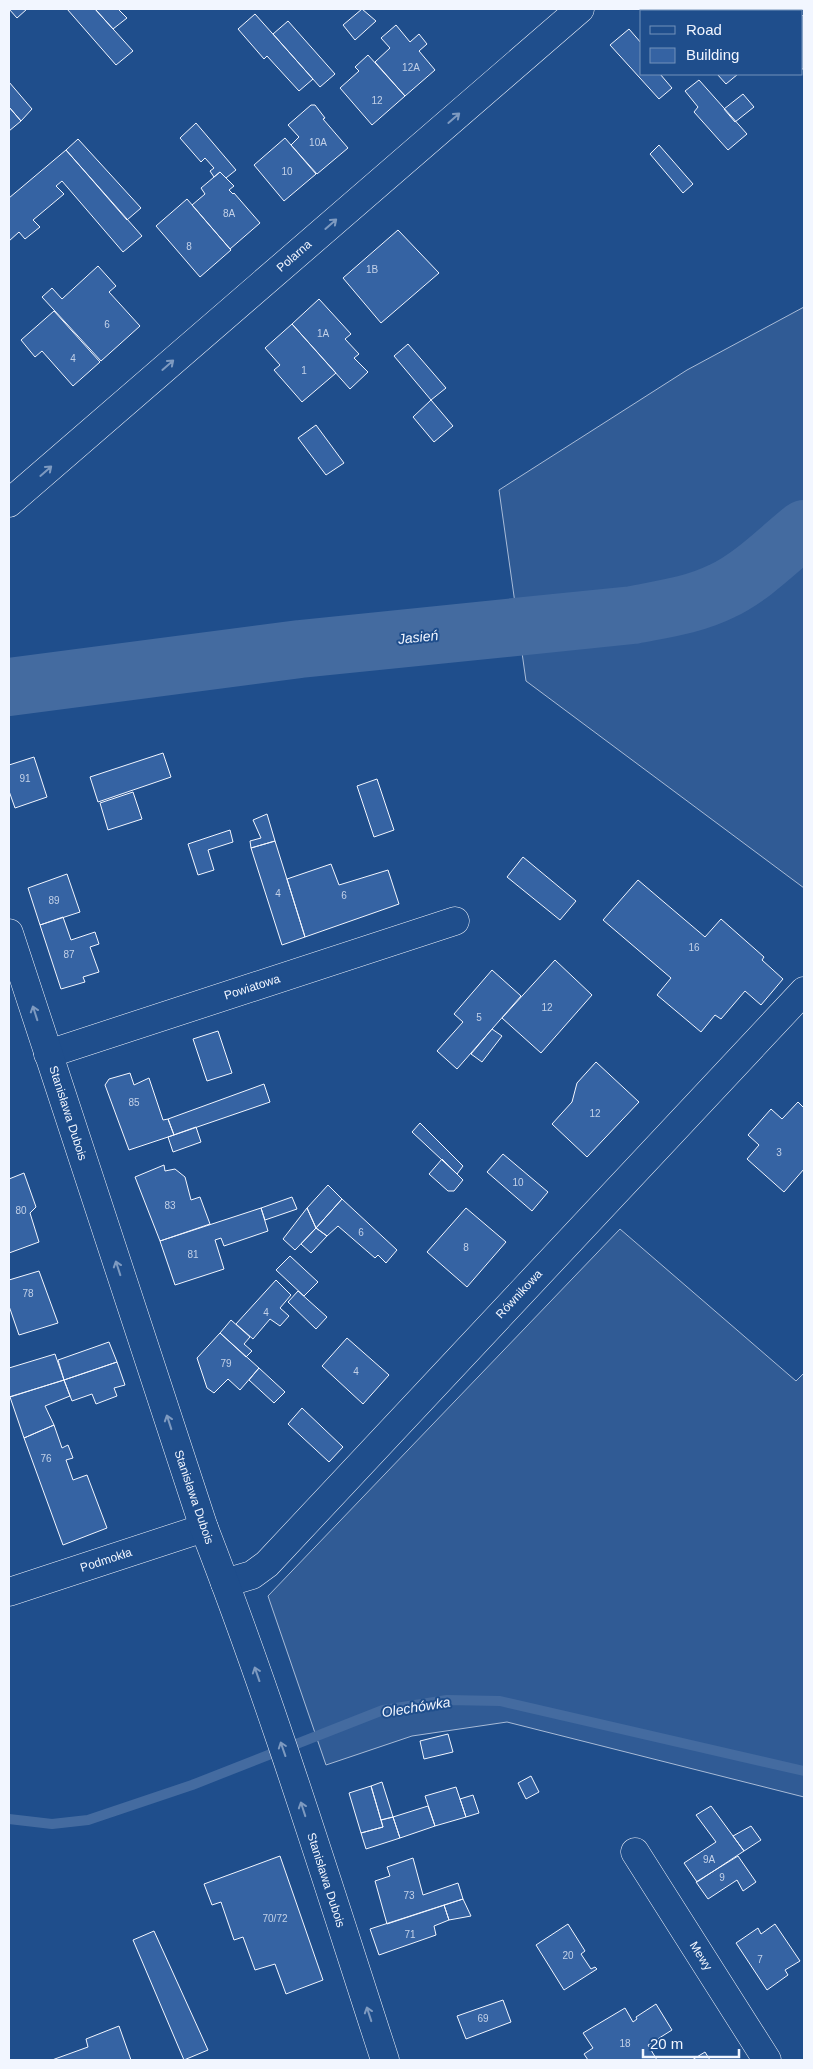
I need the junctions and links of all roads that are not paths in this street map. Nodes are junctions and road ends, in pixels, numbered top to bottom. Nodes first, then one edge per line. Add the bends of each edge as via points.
1 (580, 9) edge
2 (9, 503) edge
3 (455, 921) dead end
4 (9, 933) edge
5 (804, 992) edge
6 (48, 1054) junction
7 (204, 1528) junction
8 (225, 1583) junction
9 (9, 1592) edge
10 (635, 1852) dead end
11 (384, 2060) edge
12 (767, 2060) edge

2 -> 1 street, Polarna
3 - 6 street, Powiatowa
6 -> 4 street, Stanisława Dubois
5 - 8 street, Równikowa via 267,1564 252,1575
7 -> 6 street, Stanisława Dubois
7 - 8 street, Stanisława Dubois
7 - 9 street, Podmokła
11 -> 8 street, Stanisława Dubois via 293,1777
10 - 12 street, Mewy

